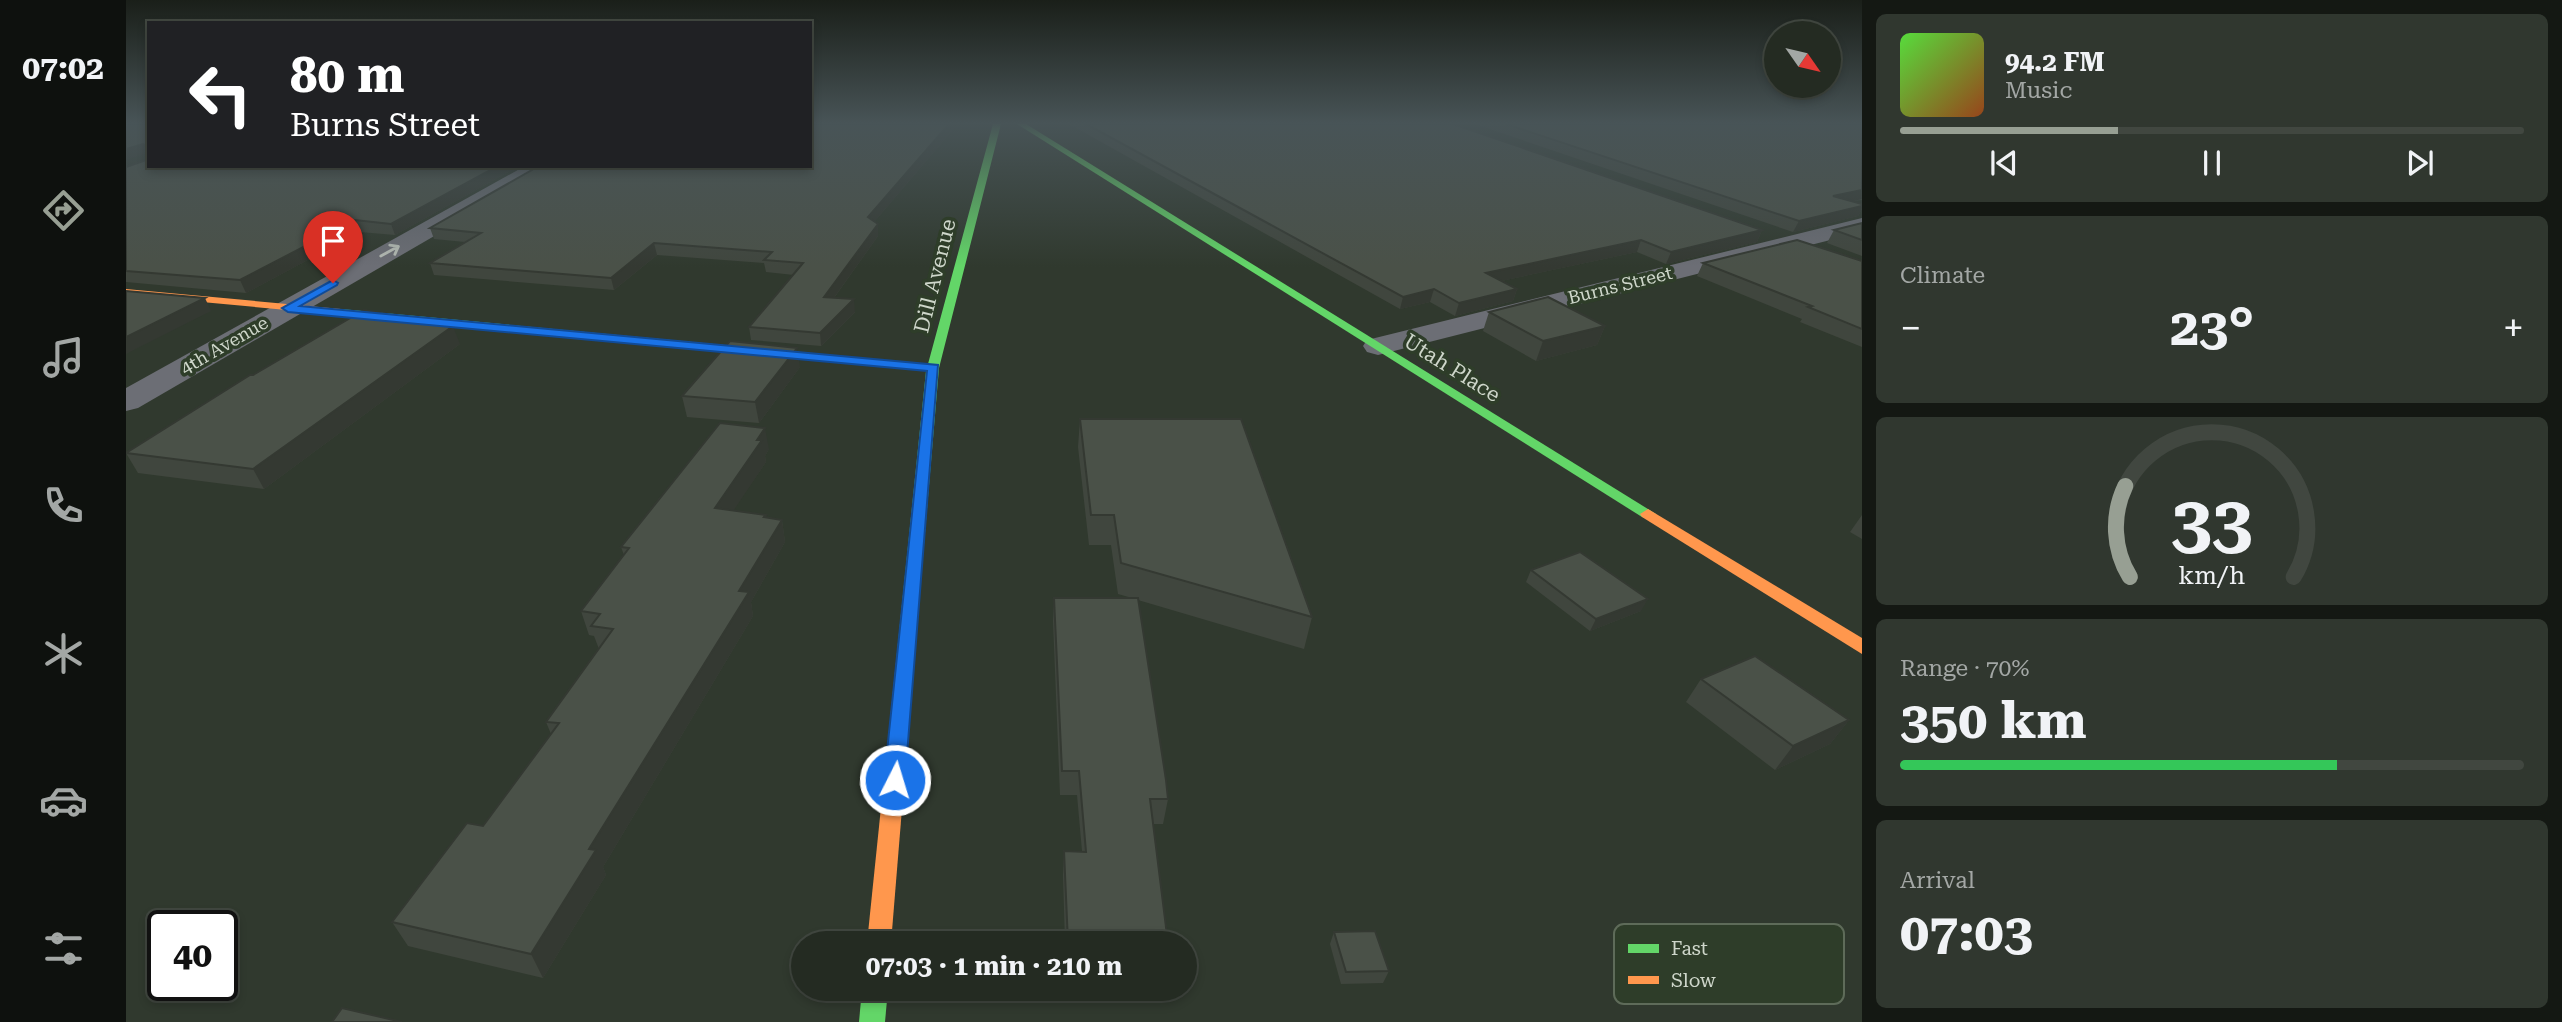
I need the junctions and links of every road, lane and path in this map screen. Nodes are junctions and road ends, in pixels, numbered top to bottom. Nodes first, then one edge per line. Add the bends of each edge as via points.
1 (531, 172) edge
2 (984, 172) edge
3 (1098, 172) edge
4 (1862, 225) edge
5 (1756, 230) edge
6 (1792, 242) junction
7 (1830, 255) edge
8 (126, 292) edge
9 (288, 308) junction
10 (1378, 346) junction
11 (933, 368) junction
12 (126, 401) edge
13 (1862, 647) edge
14 (880, 931) edge
15 (874, 1001) edge
16 (872, 1022) edge

9 -> 1 street, 4th Avenue
2 - 11 street, Dill Avenue
3 - 10 street, Utah Place
4 - 6 street, Burns Street
5 - 6 street
6 - 7 street
6 - 10 street, Burns Street
8 - 9 street
9 - 11 street
9 - 12 street, 4th Avenue
10 - 13 street, Utah Place
11 - 14 street, Dill Avenue
15 - 16 street

